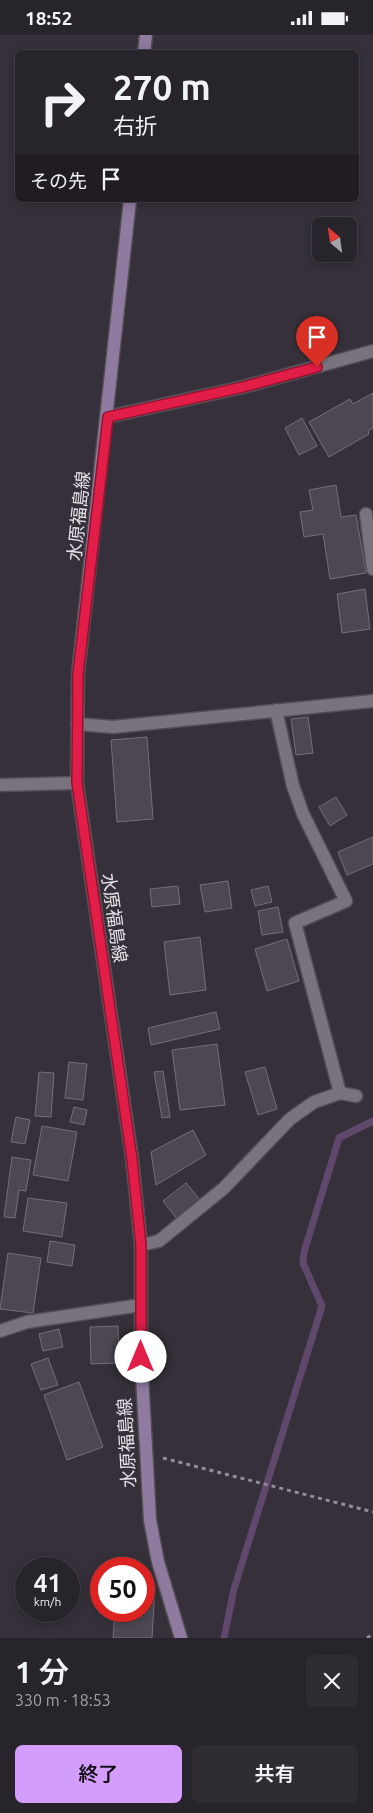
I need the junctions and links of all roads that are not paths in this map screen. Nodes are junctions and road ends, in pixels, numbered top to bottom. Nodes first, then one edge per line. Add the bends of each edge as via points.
1 (146, 35) edge
2 (144, 50) edge
3 (130, 202) edge
4 (373, 351) edge
5 (108, 417) junction
6 (366, 514) dead end
7 (373, 569) edge
8 (373, 701) edge
9 (276, 710) junction
10 (77, 724) junction
11 (77, 783) junction
12 (0, 785) edge
13 (340, 1093) junction
14 (356, 1096) dead end
15 (141, 1245) junction
16 (141, 1305) junction
17 (0, 1331) edge
18 (181, 1638) edge

1 - 2 main road
3 - 5 main road, 水原福島線
4 - 5 street via 243,387
5 - 10 main road, 水原福島線 via 78,674
6 - 7 street
8 - 9 street
9 - 10 street via 113,727
9 - 13 street via 293,786 303,814 346,901 295,923
10 - 11 main road, 水原福島線
11 - 12 street
11 - 15 main road, 水原福島線 via 132,1159
13 - 14 street
13 - 15 street via 314,1102 290,1119 224,1188 159,1241
15 - 16 main road, 水原福島線
16 - 17 street via 27,1322
16 - 18 main road, 水原福島線 via 150,1520 158,1562

